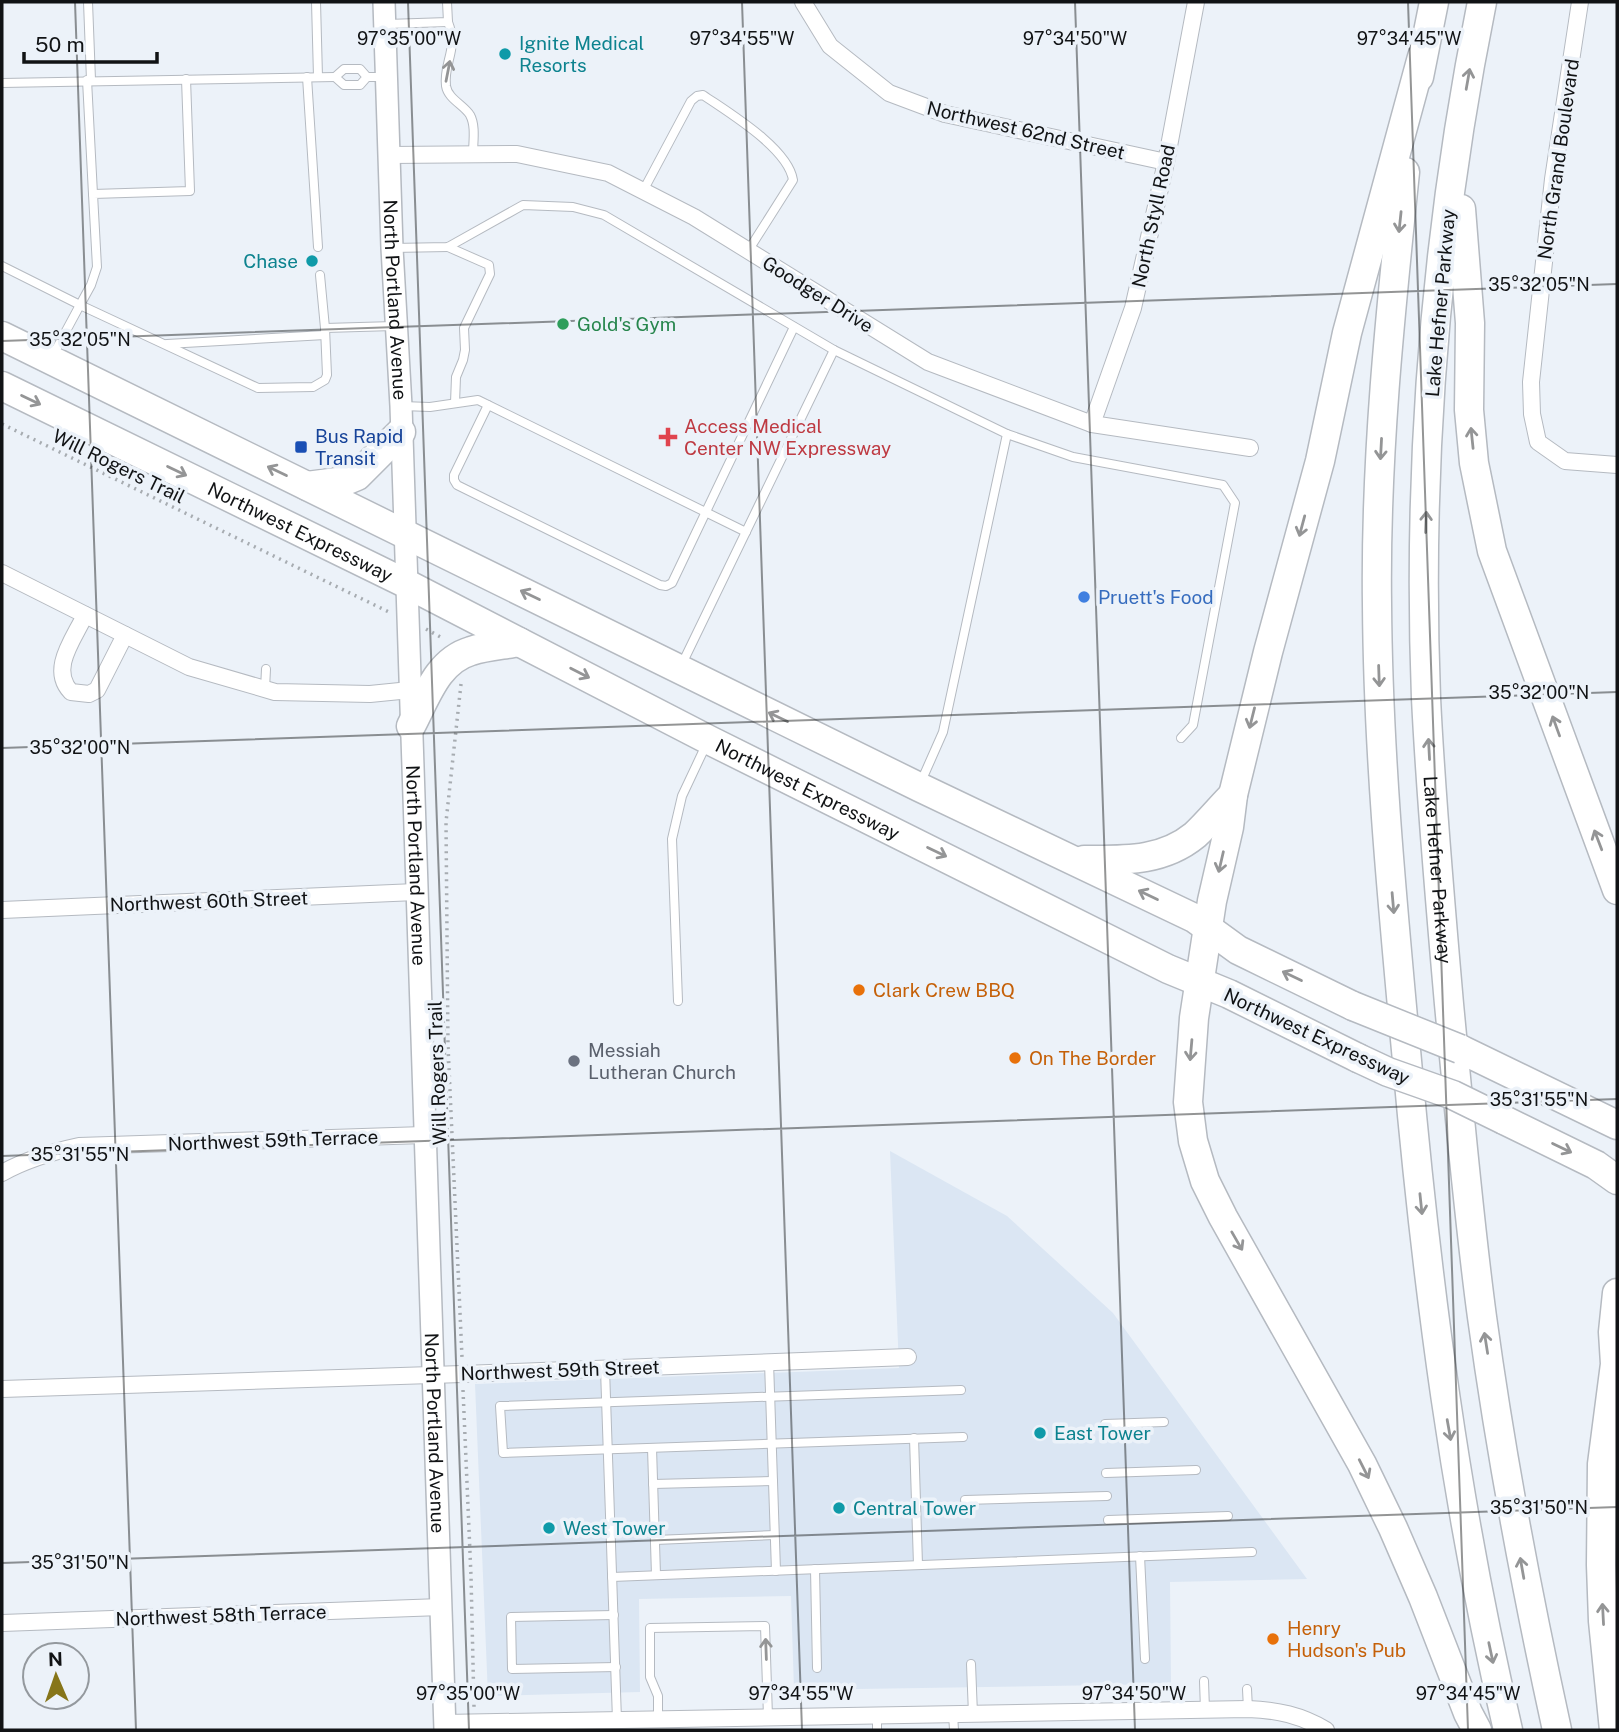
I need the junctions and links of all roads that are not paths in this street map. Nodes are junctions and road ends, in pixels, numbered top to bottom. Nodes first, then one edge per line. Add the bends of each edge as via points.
1 (88, 2) edge
2 (316, 2) edge
3 (384, 2) edge
4 (447, 2) edge
5 (803, 2) edge
6 (1196, 2) edge
7 (1434, 2) edge
8 (1482, 2) edge
9 (1580, 2) edge
10 (448, 22) junction
11 (385, 24) junction
12 (1422, 57) junction
13 (307, 77) junction
14 (318, 77) junction
15 (335, 77) junction
16 (377, 77) junction
17 (186, 79) junction
18 (89, 80) junction
19 (2, 83) edge
20 (1457, 146) junction
21 (473, 153) junction
22 (390, 155) junction
23 (1166, 162) junction
24 (643, 191) junction
25 (93, 194) junction
26 (318, 247) dead end
27 (447, 247) junction
28 (392, 248) junction
29 (748, 251) junction
30 (2, 266) edge
31 (320, 275) dead end
32 (80, 305) junction
33 (397, 326) junction
34 (794, 327) junction
35 (325, 331) junction
36 (2, 336) edge
37 (164, 344) junction
38 (834, 351) junction
39 (51, 360) junction
40 (2, 386) edge
41 (455, 403) junction
42 (488, 405) junction
43 (401, 419) junction
44 (1092, 425) junction
45 (1007, 434) junction
46 (1250, 448) dead end
47 (1617, 465) edge
48 (307, 486) junction
49 (706, 512) junction
50 (746, 532) junction
51 (404, 534) junction
52 (2, 573) edge
53 (405, 583) junction
54 (85, 615) junction
55 (125, 635) junction
56 (519, 642) junction
57 (680, 668) junction
58 (266, 669) dead end
59 (265, 689) junction
60 (410, 690) junction
61 (411, 726) junction
62 (1181, 738) dead end
63 (709, 740) junction
64 (919, 786) junction
65 (1233, 795) junction
66 (1075, 860) junction
67 (1617, 890) edge
68 (416, 892) junction
69 (2, 910) edge
70 (1208, 928) junction
71 (1199, 982) junction
72 (678, 1001) dead end
73 (1617, 1125) edge
74 (424, 1135) junction
75 (2, 1173) edge
76 (1617, 1180) edge
77 (1617, 1293) edge
78 (908, 1357) dead end
79 (769, 1362) junction
80 (1616, 1362) edge
81 (605, 1368) junction
82 (433, 1375) junction
83 (2, 1389) edge
84 (961, 1390) dead end
85 (770, 1396) junction
86 (606, 1402) junction
87 (1164, 1422) dead end
88 (1105, 1424) dead end
89 (963, 1437) dead end
90 (914, 1438) junction
91 (771, 1443) junction
92 (652, 1448) junction
93 (608, 1449) junction
94 (1196, 1470) dead end
95 (1106, 1473) dead end
96 (773, 1481) junction
97 (653, 1484) junction
98 (1107, 1496) dead end
99 (965, 1500) dead end
100 (1228, 1516) dead end
101 (1108, 1520) dead end
102 (774, 1535) junction
103 (655, 1540) junction
104 (1252, 1552) dead end
105 (1140, 1556) junction
106 (918, 1565) junction
107 (815, 1569) junction
108 (776, 1571) junction
109 (656, 1575) junction
110 (612, 1577) junction
111 (441, 1607) junction
112 (614, 1615) junction
113 (2, 1623) edge
114 (1145, 1659) dead end
115 (971, 1664) dead end
116 (616, 1667) junction
117 (817, 1668) dead end
118 (1204, 1681) dead end
119 (1247, 1689) dead end
120 (1248, 1709) junction
121 (1205, 1710) junction
122 (973, 1714) junction
123 (768, 1717) junction
124 (954, 1722) edge
125 (609, 1723) edge
126 (804, 1723) edge
127 (877, 1723) edge
128 (658, 1724) edge
129 (725, 1724) edge
130 (520, 1726) edge
131 (567, 1726) edge
132 (444, 1727) edge
133 (1326, 1730) edge
134 (1477, 1730) edge
135 (1508, 1730) edge
136 (1557, 1730) edge
137 (1614, 1730) edge

1 - 18 lane
2 - 14 lane
3 - 11 main road, North Portland Avenue
4 - 10 lane
5 - 23 street, Northwest 62nd Street via 830,46 889,93 945,114
6 - 23 street, North Styll Road
7 - 12 highway
20 -> 8 highway, Lake Hefner Parkway
9 - 47 street, North Grand Boulevard via 1553,179 1531,382 1532,414 1538,442 1565,461
10 - 11 lane
21 -> 10 lane via 470,116 447,91 453,46
11 - 16 main road, North Portland Avenue
12 -> 65 highway
12 -> 135 highway via 1388,332 1380,456 1377,602 1381,739 1430,1288 1446,1412
13 - 14 lane
13 - 17 lane
13 - 26 lane
14 - 15 lane
15 - 16 lane via 344,69 360,69
15 - 16 lane via 344,85 360,85
16 - 22 main road, North Portland Avenue
17 - 18 lane
17 - 25 lane via 190,191
18 - 19 lane
18 - 25 lane
67 -> 20 highway via 1496,562 1482,511 1469,410 1470,323
136 -> 20 highway, Lake Hefner Parkway via 1527,1593 1482,1316 1433,827 1425,542 1431,389
21 - 22 street, Goodger Drive
21 - 24 street, Goodger Drive via 517,154 608,173
22 - 28 main road, North Portland Avenue
23 - 44 street, North Styll Road via 1133,308
24 - 29 street, Goodger Drive
24 - 29 lane via 691,101 703,95 755,132 791,170 793,180
25 - 32 lane via 97,267
27 - 28 lane
27 - 34 lane via 523,205 573,207 604,215
27 - 41 lane via 489,265 464,328 465,350 456,377
28 - 33 main road, North Portland Avenue
29 - 44 street, Goodger Drive via 928,362
30 - 32 lane
31 - 35 lane
32 - 37 lane
32 - 39 lane
33 - 35 lane
33 - 43 main road, North Portland Avenue
34 - 38 lane
34 - 49 lane
35 - 37 lane
35 - 37 lane via 327,376 313,387 258,388
36 - 39 highway
38 - 45 lane
38 - 50 lane
48 -> 39 highway
40 -> 53 highway, Northwest Expressway
41 - 42 lane via 478,400
41 - 43 lane
42 - 49 lane
42 - 49 lane via 454,475 457,485 660,585 672,583
43 - 48 highway via 357,476
43 - 51 main road, North Portland Avenue
44 - 46 street, Goodger Drive
45 - 62 lane via 1073,457 1223,485 1235,503 1193,725
45 - 64 lane via 943,732
48 - 51 highway
49 - 50 lane
50 - 57 lane
51 - 53 main road, North Portland Avenue
57 -> 51 highway
52 - 54 street
53 - 56 highway, Northwest Expressway
53 - 60 main road, North Portland Avenue
54 - 55 street
54 - 55 street via 61,666 61,677 71,692 97,690
55 - 59 street via 189,667
56 - 61 highway via 471,651 452,660 435,680
56 -> 63 highway, Northwest Expressway
64 -> 57 highway
58 - 59 lane
59 - 60 street via 370,694
60 - 61 main road, North Portland Avenue
61 - 68 main road, North Portland Avenue
63 -> 71 highway, Northwest Expressway
63 - 72 lane via 682,796 672,839
64 - 66 highway
65 - 66 highway via 1196,834 1157,856 1133,861
65 -> 70 highway
70 -> 66 highway
68 - 69 street, Northwest 60th Street
68 - 74 main road, North Portland Avenue
70 - 71 highway
73 -> 70 highway, bridge via 1460,1049 1353,1006 1238,950
71 -> 76 highway, Northwest Expressway, bridge via 1388,1072 1453,1095 1596,1165
71 -> 134 highway via 1188,1102 1205,1181 1362,1464
74 - 75 street, Northwest 59th Terrace via 79,1146 48,1152
74 - 82 main road, North Portland Avenue
77 - 80 highway
78 - 79 street, Northwest 59th Street
79 - 81 street, Northwest 59th Street
79 - 85 lane
137 -> 80 highway via 1601,1565 1602,1464
81 - 82 street, Northwest 59th Street
81 - 86 lane
82 - 83 street, Northwest 59th Street
82 - 111 main road, North Portland Avenue
84 - 85 lane
85 - 86 lane
85 - 91 lane
86 - 93 lane
86 - 93 lane via 500,1406 503,1453
87 - 88 lane
89 - 90 lane
90 - 91 lane
90 - 106 lane
91 - 92 lane
91 - 96 lane
92 - 93 lane
92 - 97 lane
93 - 110 lane
94 - 95 lane
96 - 97 lane
96 - 102 lane
97 - 103 lane
98 - 99 lane
100 - 101 lane
102 - 103 lane
102 - 108 lane
103 - 109 lane
104 - 105 lane
105 - 106 lane
105 - 114 lane
106 - 107 lane
107 - 108 lane
107 - 117 lane
108 - 109 lane
109 - 110 lane
110 - 112 lane
111 - 113 street, Northwest 58th Terrace
111 - 132 main road, North Portland Avenue
112 - 116 lane
112 - 116 lane via 511,1617 512,1669
115 - 122 lane
116 - 125 lane
118 - 121 lane
119 - 120 lane
120 - 121 street
120 - 133 street via 1298,1716
121 - 122 street
122 - 124 street
123 - 126 street
123 -> 128 lane via 765,1626 650,1628 650,1676 658,1696
123 - 129 street
124 - 127 street
125 - 128 street
125 - 131 street
126 - 127 street
128 - 129 street
130 - 131 street
130 - 132 street

